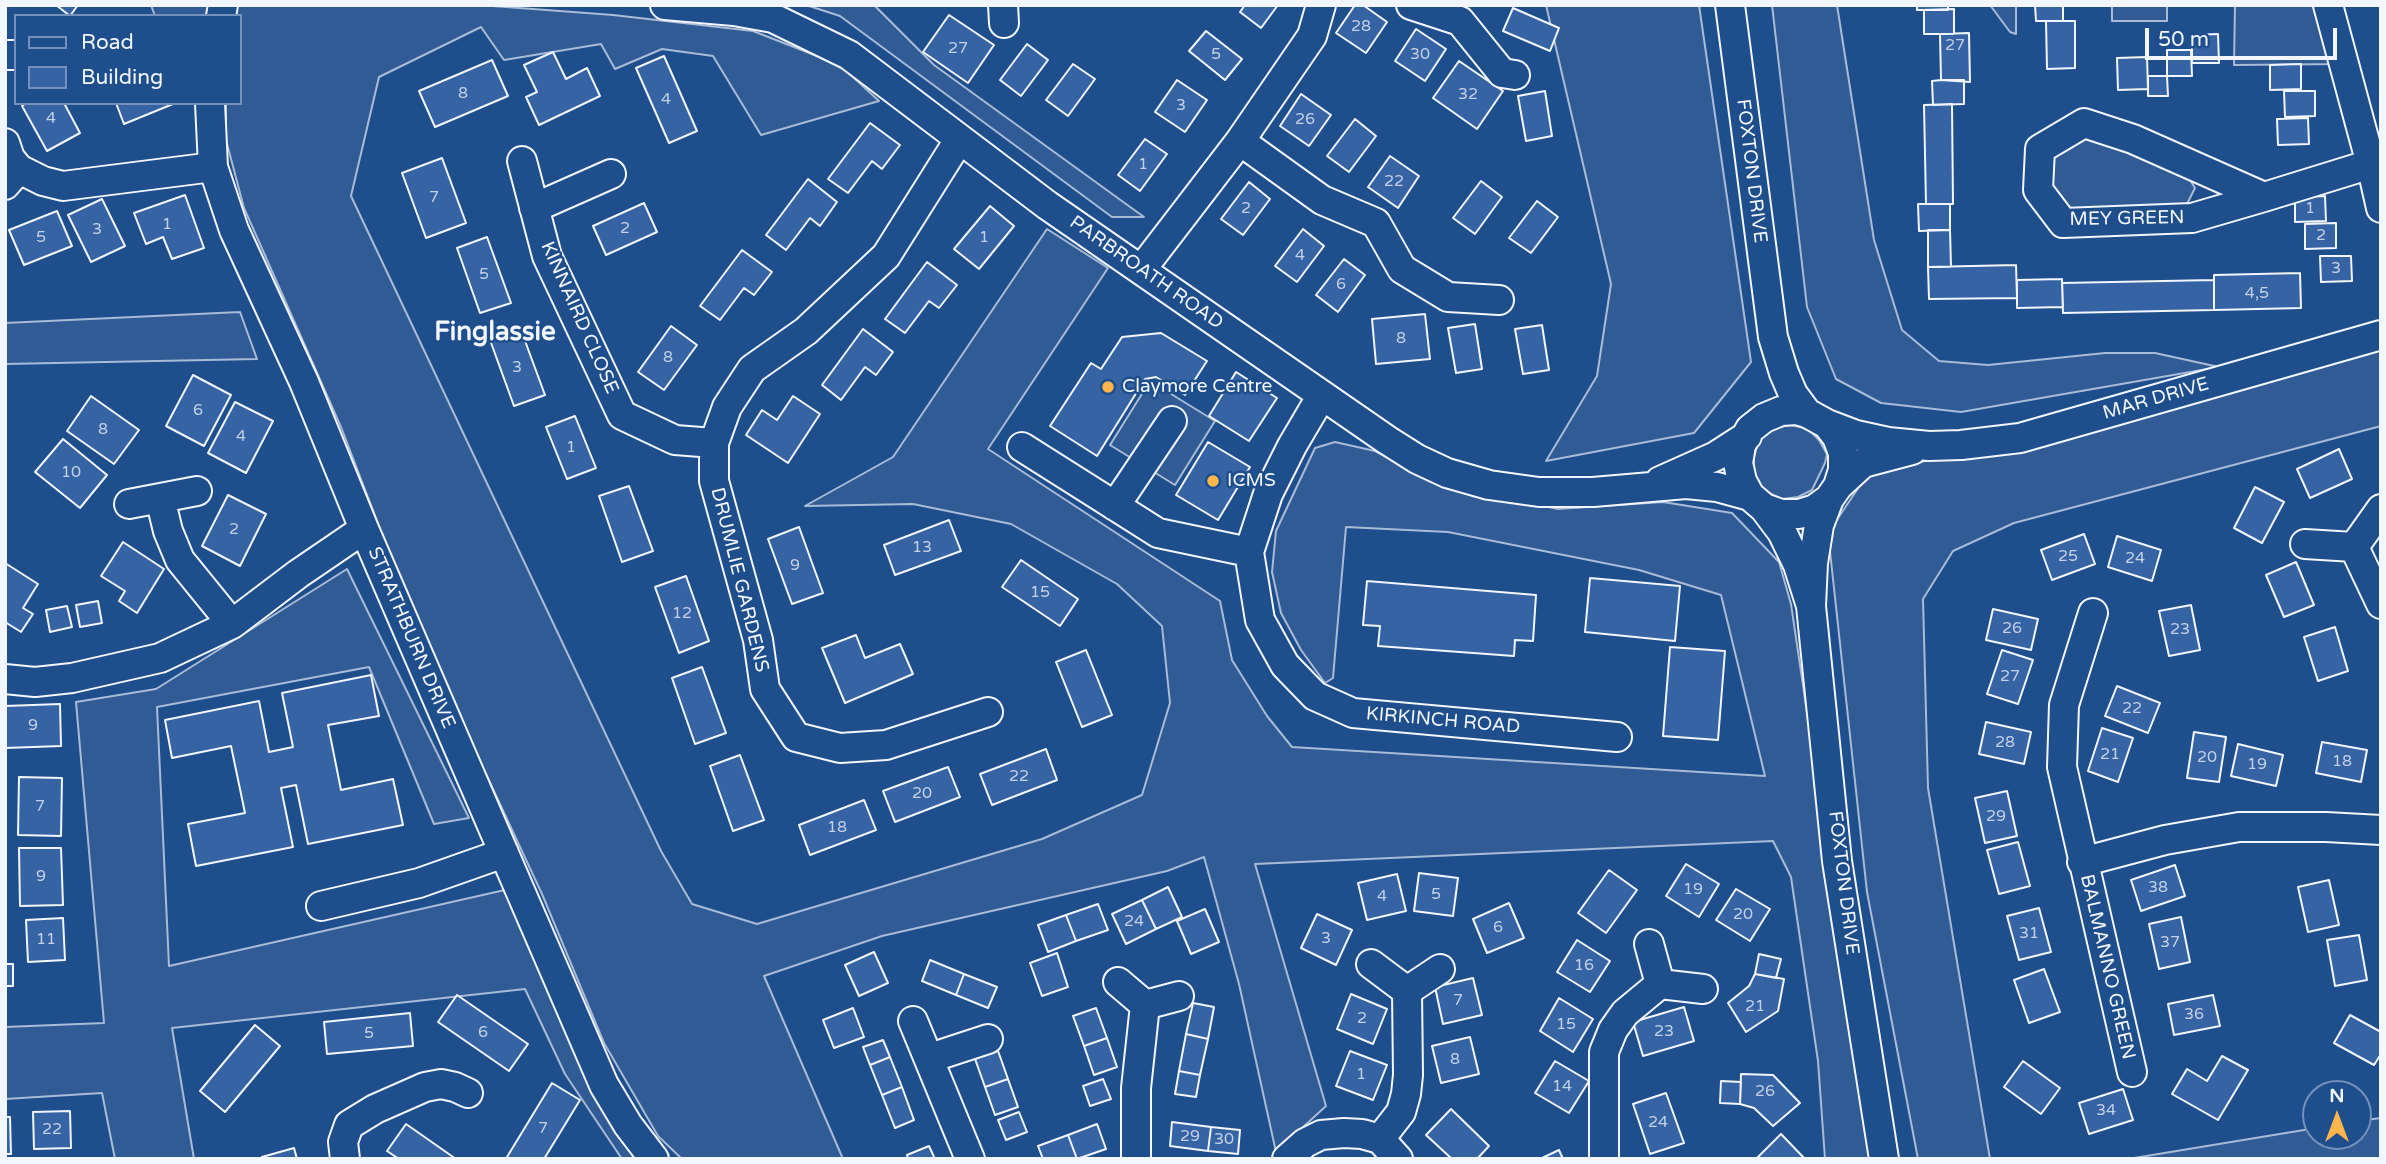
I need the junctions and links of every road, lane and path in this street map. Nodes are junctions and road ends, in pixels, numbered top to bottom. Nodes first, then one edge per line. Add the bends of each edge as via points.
1 (665, 5) edge
2 (1321, 5) edge
3 (1411, 5) edge
4 (1730, 5) edge
5 (2328, 5) edge
6 (1515, 75) dead end
7 (210, 105) edge
8 (959, 140) junction
9 (1240, 141) junction
10 (5, 144) edge
11 (522, 161) dead end
12 (2376, 163) edge
13 (213, 167) junction
14 (611, 174) dead end
15 (12, 177) edge
16 (2264, 197) junction
17 (534, 208) junction
18 (2381, 208) edge
19 (1141, 270) junction
20 (1499, 300) dead end
21 (2381, 335) edge
22 (1773, 337) junction
23 (1322, 395) junction
24 (1817, 418) junction
25 (1172, 421) dead end
26 (1755, 427) junction
27 (714, 443) junction
28 (1928, 446) junction
29 (1022, 447) dead end
30 (1644, 487) junction
31 (197, 491) dead end
32 (1833, 493) junction
33 (160, 498) junction
34 (1757, 502) junction
35 (129, 504) dead end
36 (1115, 506) junction
37 (2381, 509) edge
38 (364, 530) junction
39 (2305, 544) dead end
40 (2354, 547) junction
41 (1249, 552) junction
42 (2381, 604) edge
43 (1811, 606) junction
44 (2093, 613) dead end
45 (232, 624) junction
46 (5, 679) edge
47 (988, 712) dead end
48 (1617, 737) dead end
49 (2381, 830) edge
50 (504, 853) junction
51 (2082, 862) junction
52 (321, 906) dead end
53 (1649, 944) dead end
54 (1371, 964) dead end
55 (1440, 969) dead end
56 (1118, 982) dead end
57 (1660, 984) junction
58 (1703, 989) dead end
59 (1407, 991) junction
60 (1179, 996) dead end
61 (1145, 1005) junction
62 (913, 1021) dead end
63 (988, 1039) dead end
64 (930, 1058) junction
65 (2132, 1072) dead end
66 (468, 1093) dead end
67 (1389, 1149) edge
68 (345, 1159) edge
69 (654, 1159) edge
70 (971, 1159) edge
71 (1136, 1159) edge
72 (1287, 1159) edge
73 (1604, 1159) edge
74 (1884, 1159) edge

1 - 8 street, PARBROATH ROAD via 734,11 784,23 849,55
2 - 9 street via 1312,36
3 - 6 street via 1460,21 1502,72
4 - 22 street, FOXTON DRIVE
5 - 12 street
7 - 13 street, STRATHBURN DRIVE
8 - 19 street, PARBROATH ROAD
8 - 27 street, DRUMLIE GARDENS via 886,256 806,331 752,369 727,407
9 - 19 street
9 - 20 street via 1322,200 1376,223 1402,269 1413,276 1448,297
10 - 15 street
11 - 17 street, KINNAIRD CLOSE
12 - 16 street, MEY GREEN
12 - 18 street
13 - 15 street via 64,186
13 - 38 street, STRATHBURN DRIVE via 234,230
14 - 17 street
16 - 16 street, MEY GREEN via 2192,218 2063,223 2038,190 2040,149 2084,123 2133,139
17 - 27 street, KINNAIRD CLOSE via 547,256 622,415 675,440
19 - 23 street, PARBROATH ROAD
21 - 28 street, MAR DRIVE via 2020,438
22 - 24 street, FOXTON DRIVE via 1793,394
22 - 26 street, FOXTON DRIVE via 1768,397
23 - 30 street, PARBROATH ROAD via 1417,459 1478,482 1539,492
23 - 41 street, KIRKINCH ROAD via 1268,494
24 - 26 street via 1781,411
24 - 28 street, MAR DRIVE via 1856,435
24 - 32 street, FOXTON DRIVE via 1838,437 1843,453 1843,470
25 - 36 street
26 - 30 street, PARBROATH ROAD via 1716,456
26 - 34 street, FOXTON DRIVE via 1741,445 1738,463 1742,481
27 - 47 street, DRUMLIE GARDENS via 714,481 758,640 765,689 796,737 840,748 886,745
28 - 32 street, MAR DRIVE via 1863,463
29 - 36 street
30 - 34 street, PARBROATH ROAD via 1696,485
31 - 33 street
32 - 34 street via 1815,509 1799,514 1781,514
32 - 43 street, FOXTON DRIVE via 1819,525
33 - 35 street
33 - 45 street via 180,559
34 - 43 street, FOXTON DRIVE via 1788,543
36 - 41 street via 1158,533
37 - 40 street
38 - 45 street
38 - 50 street, STRATHBURN DRIVE
39 - 40 street
40 - 42 street
41 - 48 street, KIRKINCH ROAD via 1260,620 1285,664 1315,696 1353,713
43 - 74 street, FOXTON DRIVE via 1837,861
44 - 51 street, BALMANNO GREEN via 2064,705 2062,766
45 - 46 street via 160,658 72,678
49 - 51 street, BALMANNO GREEN via 2239,827
50 - 52 street via 419,883
50 - 69 street, STRATHBURN DRIVE via 604,1086
51 - 65 street, BALMANNO GREEN
53 - 57 street
54 - 59 street
55 - 59 street
56 - 61 street
57 - 58 street
57 - 73 street via 1625,1013 1604,1052
59 - 67 street via 1406,1094
60 - 61 street
61 - 71 street via 1136,1088
62 - 64 street
63 - 64 street
64 - 70 street
66 - 68 street via 441,1084 375,1109 349,1125 343,1142
67 - 72 street via 1362,1134 1321,1135

